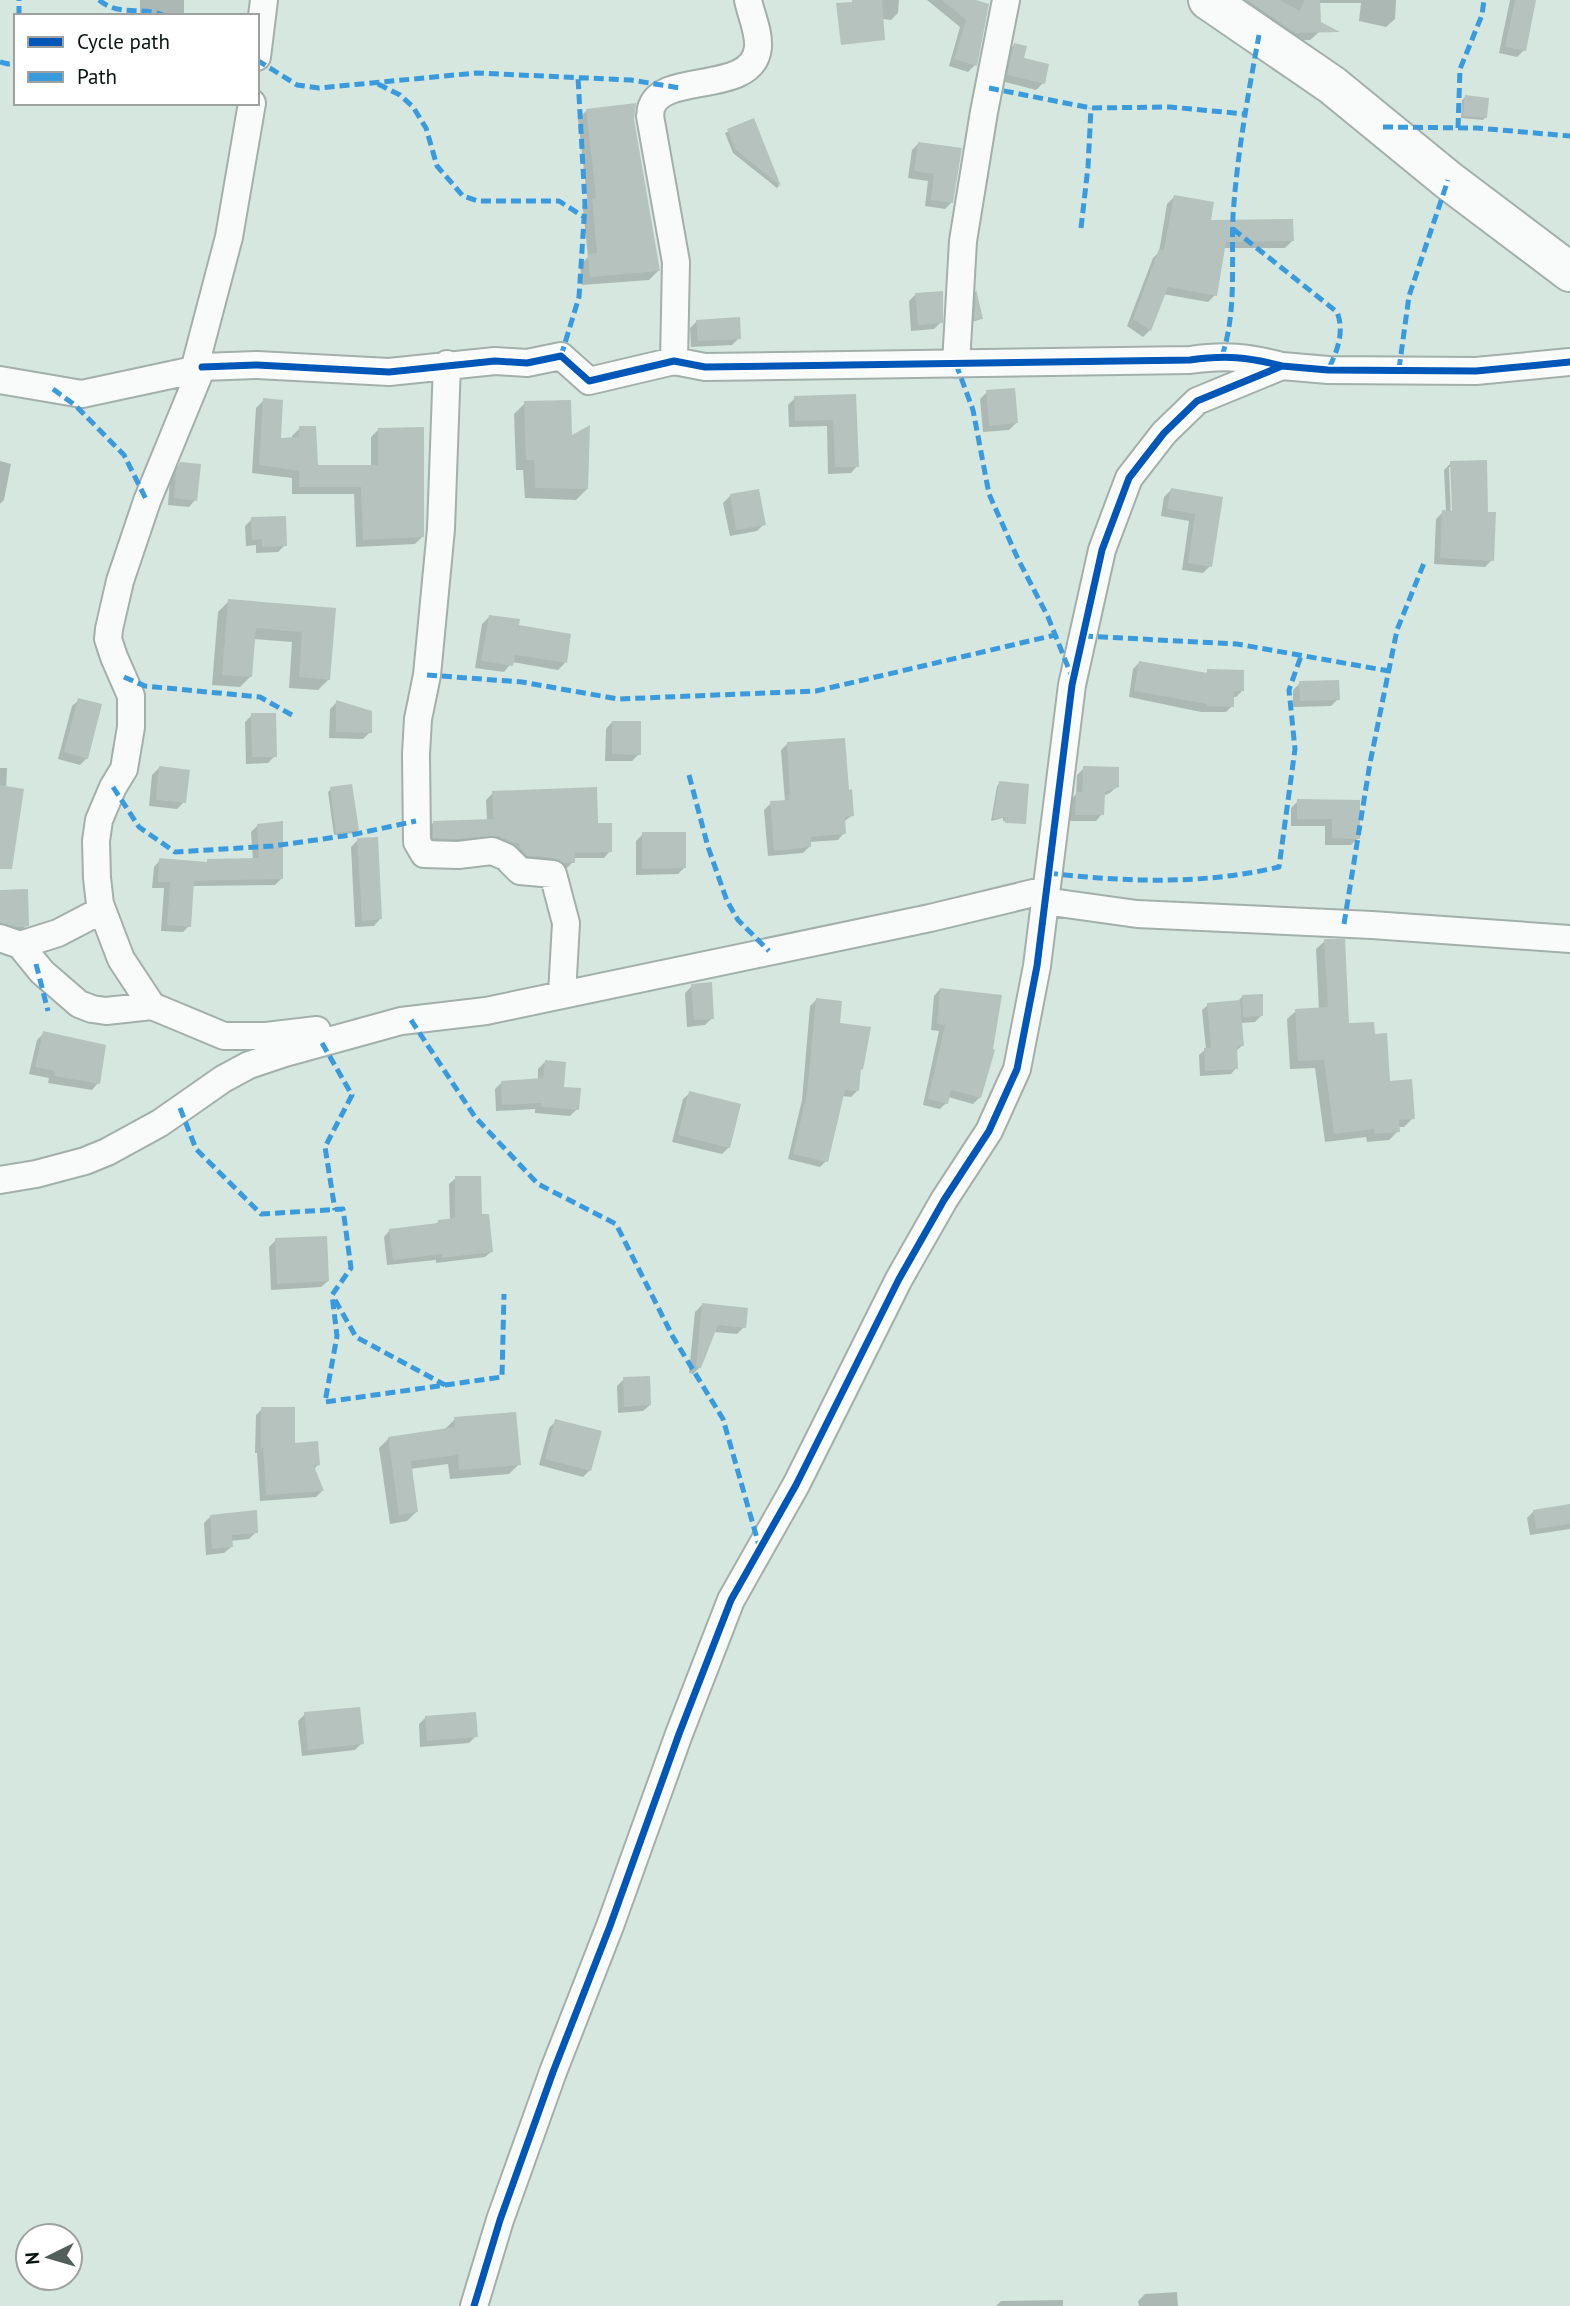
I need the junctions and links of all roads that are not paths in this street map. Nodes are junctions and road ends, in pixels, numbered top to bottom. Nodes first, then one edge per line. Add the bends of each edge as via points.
1 (264, 0) edge
2 (748, 0) edge
3 (1006, 0) edge
4 (1208, 0) edge
5 (259, 41) edge
6 (252, 105) edge
7 (1570, 272) edge
8 (674, 361) junction
9 (1570, 362) edge
10 (447, 364) junction
11 (956, 364) junction
12 (1282, 366) junction
13 (198, 369) junction
14 (0, 380) edge
15 (1045, 896) junction
16 (102, 910) junction
17 (1570, 939) edge
18 (10, 941) edge
19 (562, 994) junction
20 (152, 1006) junction
21 (401, 1021) junction
22 (0, 1180) edge
23 (474, 2306) edge

1 - 5 street
2 - 8 street via 758,46 749,67 708,84 666,92 652,106 676,262
3 - 11 street via 963,241
4 - 7 street via 1332,85
6 - 13 street via 229,237
8 - 10 street via 589,381 561,356 527,363
8 - 11 street via 705,367
9 - 12 street via 1476,371
10 - 13 street via 389,372 257,365
10 - 19 street via 441,529 416,743 417,842 424,854 492,851 520,871 553,874 566,923
11 - 12 street via 1222,356
12 - 15 street via 1198,401 1164,433 1129,478 1102,550 1072,685
13 - 14 street via 82,394
13 - 16 street via 151,490 111,617 108,639 131,696 131,727 121,779 99,820 97,878
15 - 17 street via 1138,914
15 - 19 street
15 - 23 street via 1017,1069 989,1131 899,1279 796,1485 731,1600 553,2072
16 - 18 street via 67,929
16 - 20 street via 121,959
18 - 20 street via 79,1004 106,1011
19 - 21 street via 486,1011
20 - 21 street via 224,1036 266,1036
21 - 22 street via 249,1065 107,1152

